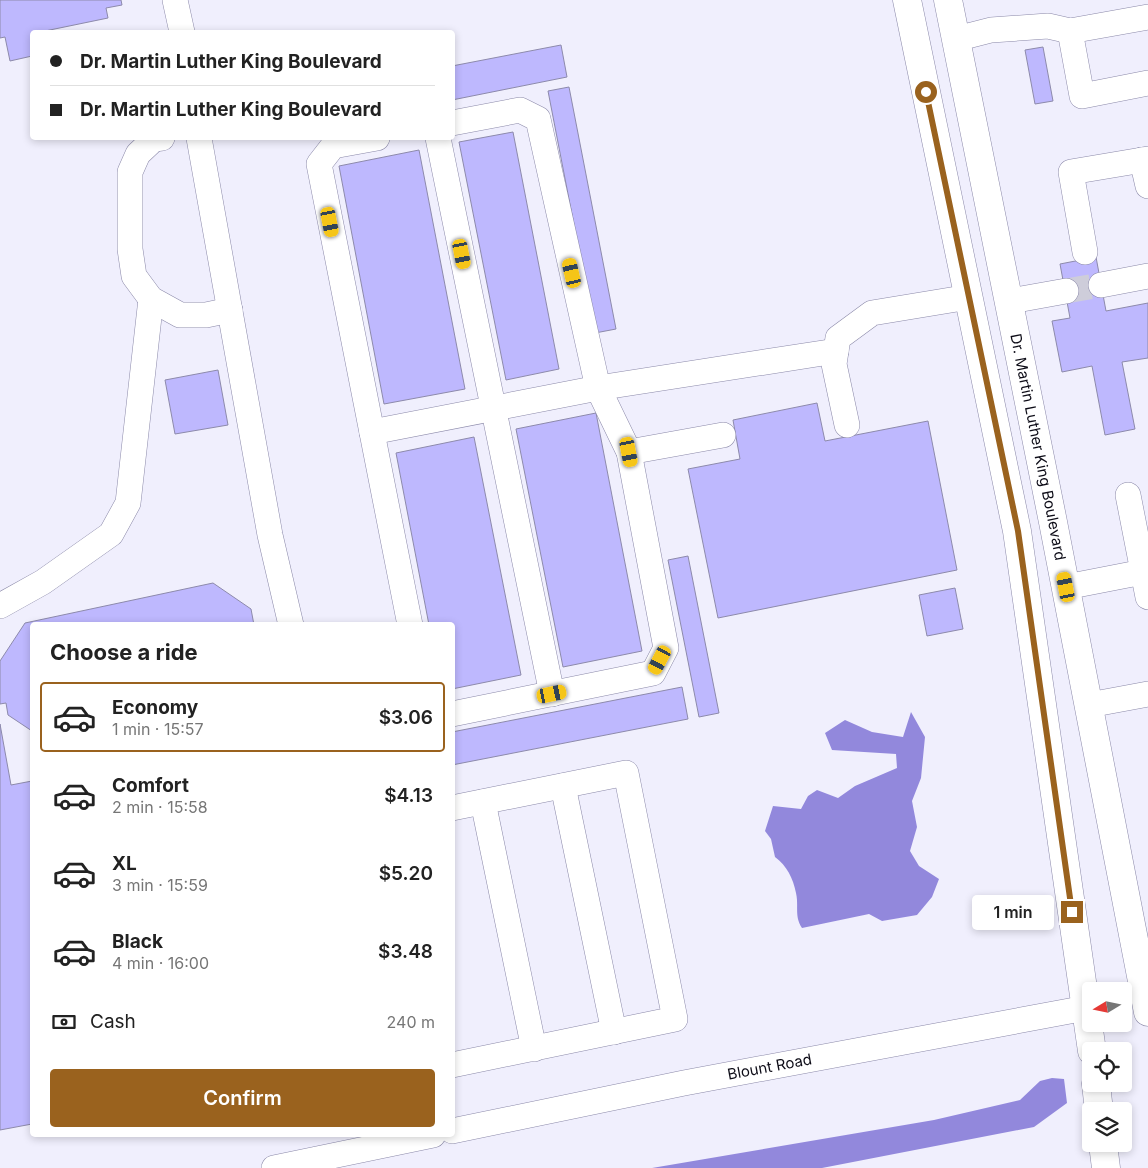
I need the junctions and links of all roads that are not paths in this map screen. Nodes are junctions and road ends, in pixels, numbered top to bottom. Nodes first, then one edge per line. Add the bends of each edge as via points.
1 (175, 0) edge
2 (907, 0) edge
3 (948, 0) edge
4 (1148, 17) edge
5 (182, 30) edge
6 (1070, 31) junction
7 (956, 39) junction
8 (1148, 83) edge
9 (455, 121) edge
10 (154, 140) edge
11 (199, 140) edge
12 (366, 140) edge
13 (438, 140) edge
14 (1145, 160) edge
15 (942, 166) junction
16 (1148, 186) edge
17 (1085, 252) dead end
18 (1148, 276) edge
19 (1101, 285) tunnel mouth
20 (1066, 291) tunnel mouth
21 (969, 297) junction
22 (151, 299) junction
23 (1010, 301) junction
24 (230, 310) junction
25 (836, 350) junction
26 (598, 388) junction
27 (492, 409) junction
28 (847, 425) dead end
29 (372, 432) junction
30 (724, 435) dead end
31 (1039, 451) junction
32 (629, 452) junction
33 (1128, 495) dead end
34 (1143, 572) junction
35 (1066, 587) junction
36 (1148, 597) edge
37 (0, 606) edge
38 (290, 622) edge
39 (409, 622) edge
40 (552, 694) junction
41 (1148, 694) edge
42 (1089, 705) junction
43 (455, 713) edge
44 (563, 786) junction
45 (483, 802) junction
46 (455, 807) edge
47 (1082, 982) edge
48 (1082, 1009) edge
49 (1148, 1012) edge
50 (614, 1032) junction
51 (534, 1048) junction
52 (455, 1061) edge
53 (455, 1130) edge
54 (415, 1137) edge
55 (388, 1140) edge
56 (1104, 1152) edge
57 (274, 1168) edge
58 (1106, 1168) edge

1 - 5 street
2 - 15 main road
3 - 7 main road, Dr. Martin Luther King Boulevard
4 - 6 street
6 - 7 street via 1048,26 991,30
6 - 8 street via 1082,96
7 - 23 main road, Dr. Martin Luther King Boulevard
9 - 26 street via 520,110 538,120
10 - 22 street via 138,154 130,172 130,249 134,276
11 - 24 street
12 - 29 street via 333,146 318,164
13 - 27 street
14 - 16 street
14 - 17 street via 1071,172
15 - 21 main road
15 - 23 main road via 957,182 981,260
18 - 19 street
20 - 23 street
21 - 25 street via 872,313 838,338
21 - 31 main road via 986,305 1002,350 1019,433
21 - 47 main road via 1018,531
22 - 24 street via 180,315 206,315
22 - 37 street via 128,504 111,534 43,582
23 - 31 main road, Dr. Martin Luther King Boulevard
24 - 38 street via 270,535
25 - 26 street
25 - 28 street via 834,364
26 - 27 street
26 - 32 street
27 - 29 street
27 - 40 street
29 - 39 street
30 - 32 street
31 - 35 main road, Dr. Martin Luther King Boulevard
32 - 40 street via 666,648 653,673
33 - 34 street
34 - 35 street
34 - 36 street
35 - 42 main road, Dr. Martin Luther King Boulevard
40 - 43 street
41 - 42 street
42 - 49 main road, Dr. Martin Luther King Boulevard
44 - 45 street
44 - 50 street
44 - 50 street via 626,773 675,1019
45 - 46 street
45 - 51 street
48 - 53 street, Blount Road via 684,1083
50 - 51 street
51 - 52 street
54 - 55 street
55 - 57 street
56 - 58 main road

